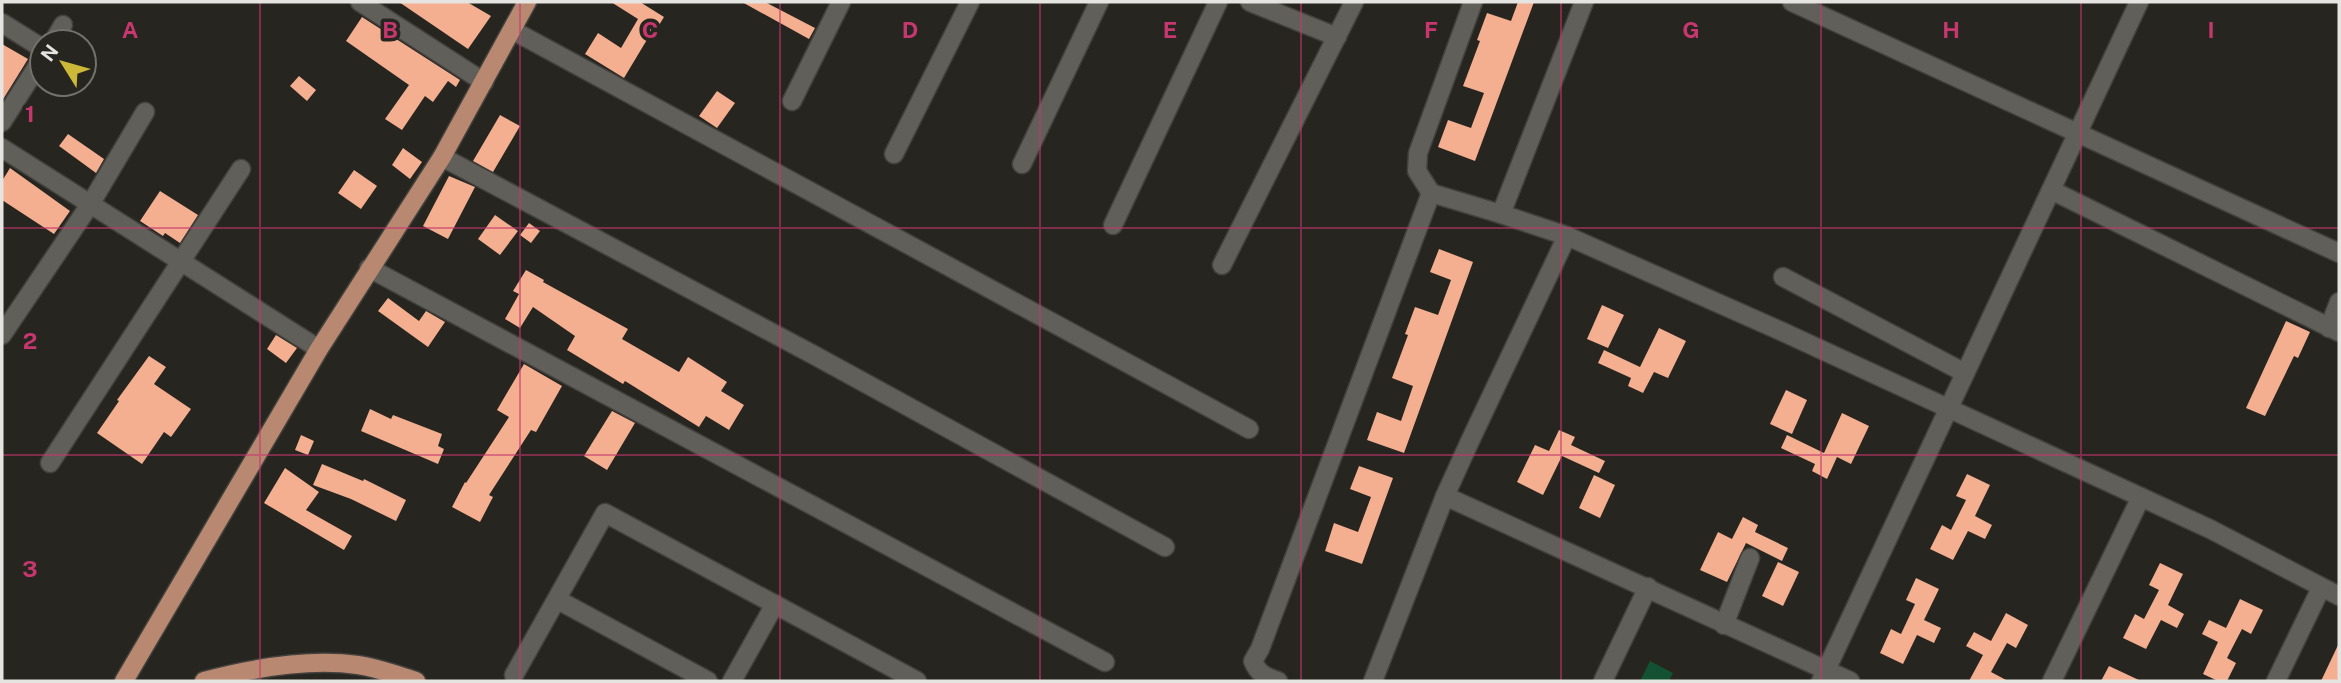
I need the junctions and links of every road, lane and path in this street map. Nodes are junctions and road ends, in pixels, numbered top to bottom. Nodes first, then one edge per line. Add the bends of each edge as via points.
1 (360, 2) edge
2 (527, 2) edge
3 (841, 2) edge
4 (970, 2) edge
5 (1099, 2) edge
6 (1218, 2) edge
7 (1250, 2) edge
8 (1354, 2) edge
9 (1474, 2) edge
10 (1584, 2) edge
11 (2139, 2) edge
12 (1797, 3) edge
13 (2, 23) edge
14 (63, 25) dead end
15 (61, 28) edge
16 (512, 30) junction
17 (1337, 37) junction
18 (28, 39) edge
19 (28, 81) edge
20 (484, 82) junction
21 (792, 101) dead end
22 (145, 112) dead end
23 (2, 122) edge
24 (2078, 132) junction
25 (2, 148) edge
26 (894, 153) dead end
27 (442, 157) junction
28 (1022, 164) dead end
29 (241, 169) dead end
30 (2051, 190) junction
31 (1431, 193) junction
32 (90, 203) junction
33 (1501, 214) junction
34 (1112, 225) dead end
35 (1567, 236) junction
36 (2339, 253) edge
37 (181, 261) junction
38 (1222, 265) dead end
39 (369, 268) junction
40 (1783, 277) dead end
41 (2339, 302) edge
42 (2334, 330) edge
43 (2, 335) edge
44 (319, 349) junction
45 (1965, 373) junction
46 (1949, 409) junction
47 (1249, 429) dead end
48 (50, 463) dead end
49 (1446, 496) junction
50 (2141, 498) junction
51 (1164, 547) dead end
52 (1750, 558) dead end
53 (1647, 587) junction
54 (2322, 587) junction
55 (2339, 596) edge
56 (558, 600) junction
57 (775, 604) junction
58 (1724, 625) junction
59 (1105, 662) dead end
60 (514, 675) dead end
61 (1824, 676) edge
62 (124, 681) edge
63 (204, 681) edge
64 (415, 681) edge
65 (708, 681) edge
66 (732, 681) edge
67 (918, 681) edge
68 (1278, 681) edge
69 (1373, 681) edge
70 (1603, 681) edge
71 (1850, 681) edge
72 (2052, 681) edge
73 (2276, 681) edge

1 - 20 street
2 - 16 main road
3 - 21 street
4 - 26 street
5 - 28 street
6 - 34 street
7 - 17 street
8 - 17 street
9 - 31 street via 1418,153 1418,171
10 - 33 street
11 - 24 street
12 - 24 street
13 - 18 street
14 - 15 street
16 - 20 main road
16 - 47 street
17 - 38 street
19 - 23 street
20 - 27 main road
22 - 32 street
24 - 30 street
24 - 36 street
25 - 32 street
27 - 39 main road
27 - 51 street
29 - 37 street
30 - 42 street
30 - 45 street
31 - 33 street
31 - 68 street via 1253,661 1256,670
32 - 37 street
32 - 43 street
33 - 35 street
35 - 46 street
35 - 49 street
37 - 44 street
37 - 48 street
39 - 44 main road
39 - 59 street
40 - 45 street
41 - 42 street
44 - 62 main road
45 - 46 street
46 - 50 street
46 - 61 street
49 - 53 street
49 - 69 street
50 - 54 street
50 - 72 street
52 - 58 street
53 - 58 street
53 - 70 street
54 - 55 street
54 - 73 street
56 - 57 street via 605,513
56 - 60 street
56 - 65 street
57 - 66 street
57 - 67 street
58 - 61 street
61 - 71 street
63 - 64 main road via 266,668 331,663 378,669

